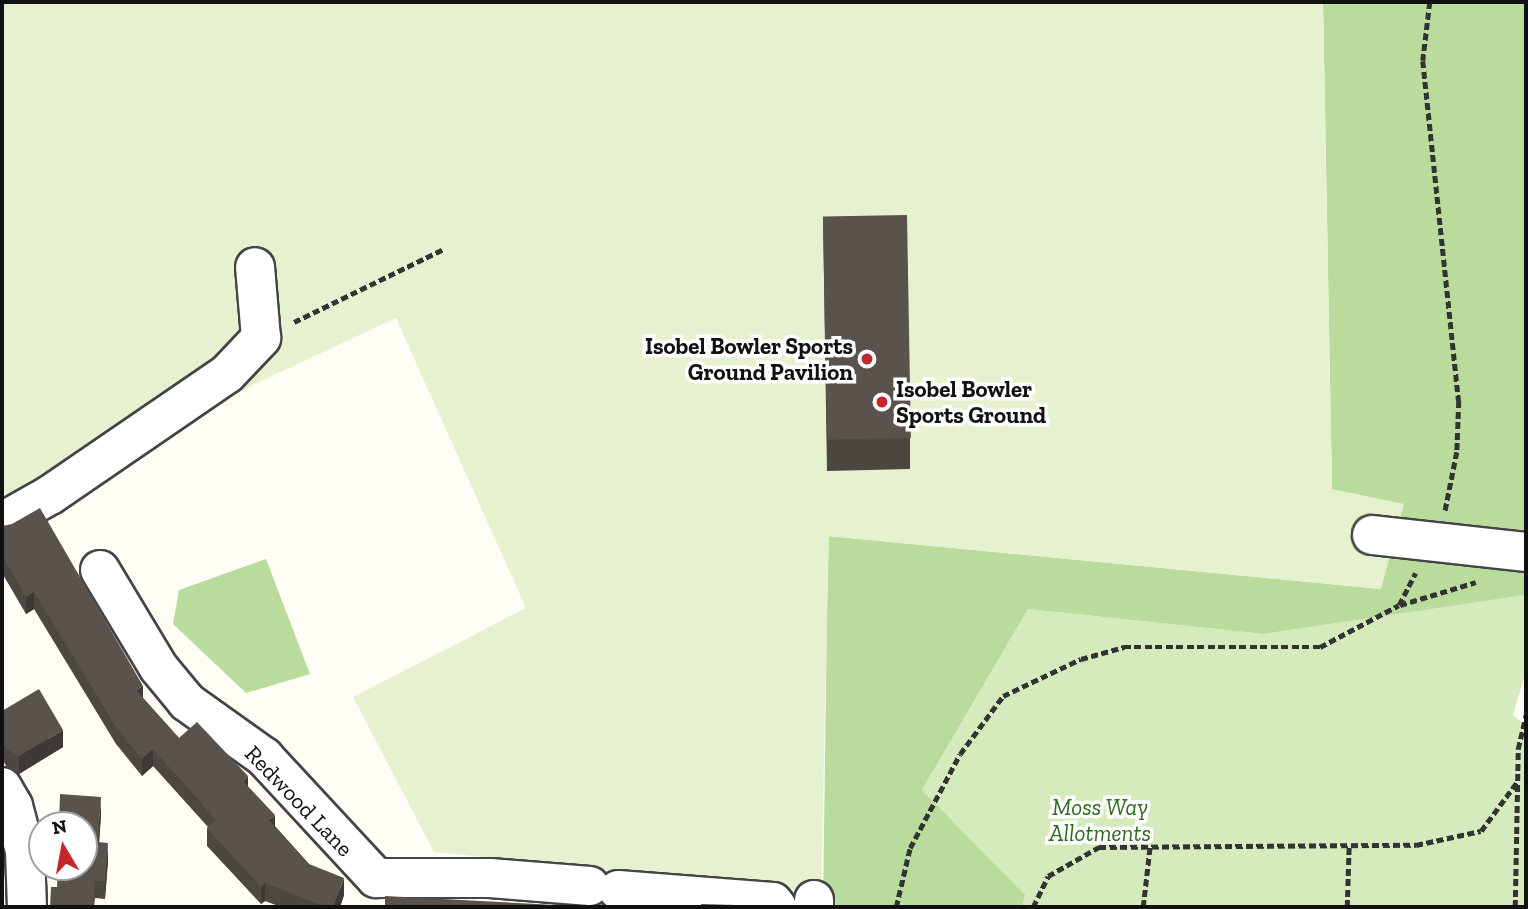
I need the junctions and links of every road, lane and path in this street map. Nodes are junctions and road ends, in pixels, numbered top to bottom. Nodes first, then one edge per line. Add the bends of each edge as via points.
1 (1430, 2) edge
2 (444, 248) dead end
3 (255, 267) dead end
4 (261, 338) junction
5 (2, 522) edge
6 (1372, 535) dead end
7 (1430, 542) junction
8 (1526, 552) edge
9 (100, 570) dead end
10 (1483, 580) dead end
11 (1399, 605) junction
12 (1526, 715) edge
13 (1517, 782) junction
14 (2, 787) edge
15 (1349, 845) junction
16 (1150, 846) junction
17 (371, 893) edge
18 (802, 905) edge
19 (27, 907) edge
20 (896, 907) edge
21 (1033, 907) edge
22 (1143, 907) edge
23 (1347, 907) edge
24 (1515, 907) edge

1 - 7 path via 1423,61 1459,401 1455,464 1445,513
2 - 4 path
3 - 4 street
4 - 5 street via 227,374 50,495
6 - 7 street
7 - 8 street
7 - 11 path
9 - 17 street, Redwood Lane via 159,668 187,702 264,757
10 - 11 path
11 - 20 path via 1320,647 1124,648 1082,659 1003,696 960,754 910,848
12 - 13 path
13 - 15 path via 1481,831 1416,845
13 - 24 path
14 - 19 street via 13,806 25,851
15 - 16 path
15 - 23 path
16 - 21 path via 1099,847 1048,876
16 - 22 path
17 - 18 street via 490,878

